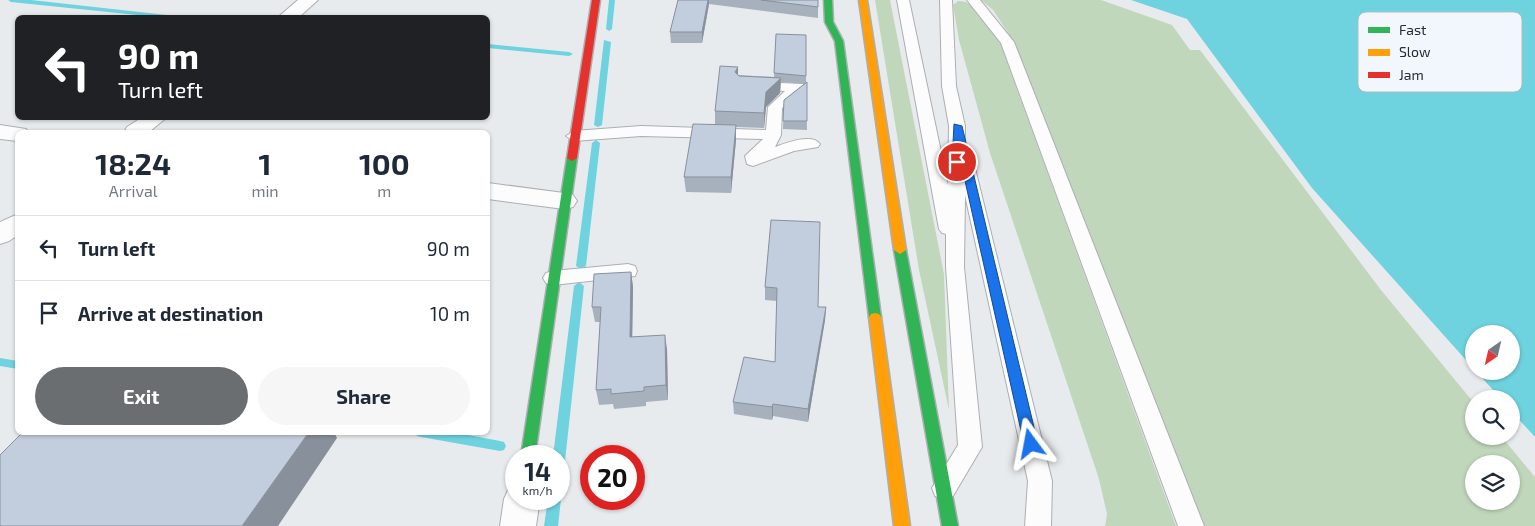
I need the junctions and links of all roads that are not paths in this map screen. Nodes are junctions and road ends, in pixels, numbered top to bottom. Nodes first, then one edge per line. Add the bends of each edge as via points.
1 (309, 0) edge
2 (596, 0) edge
3 (828, 0) edge
4 (863, 0) edge
5 (903, 0) edge
6 (946, 0) edge
7 (973, 0) edge
8 (290, 15) edge
9 (744, 86) edge
10 (152, 120) edge
11 (957, 126) junction
12 (138, 130) edge
13 (0, 132) edge
14 (15, 134) edge
15 (773, 135) junction
16 (574, 136) junction
17 (812, 144) dead end
18 (490, 191) edge
19 (564, 201) junction
20 (15, 224) edge
21 (0, 235) edge
22 (955, 267) junction
23 (628, 271) edge
24 (553, 278) junction
25 (530, 445) edge
26 (943, 489) junction
27 (520, 510) edge
28 (518, 526) edge
29 (902, 526) edge
30 (950, 526) edge
31 (1038, 526) edge
32 (1191, 526) edge

1 - 8 street
2 - 16 street
3 - 29 street via 829,22 840,41
4 - 26 street via 891,203
5 - 22 lane
6 - 11 lane via 949,86
7 - 32 lane via 1007,42
9 - 15 lane via 800,87 776,107
10 - 12 street
11 - 22 lane
11 - 31 lane via 1040,481
13 - 14 street
15 - 16 lane via 641,131
15 - 17 lane via 768,145 753,156 753,161 791,146
16 - 19 street
18 - 19 street
19 - 24 street
20 - 21 street
22 - 26 lane via 970,447
23 - 24 lane
24 - 25 street
26 - 30 street
27 - 28 street

